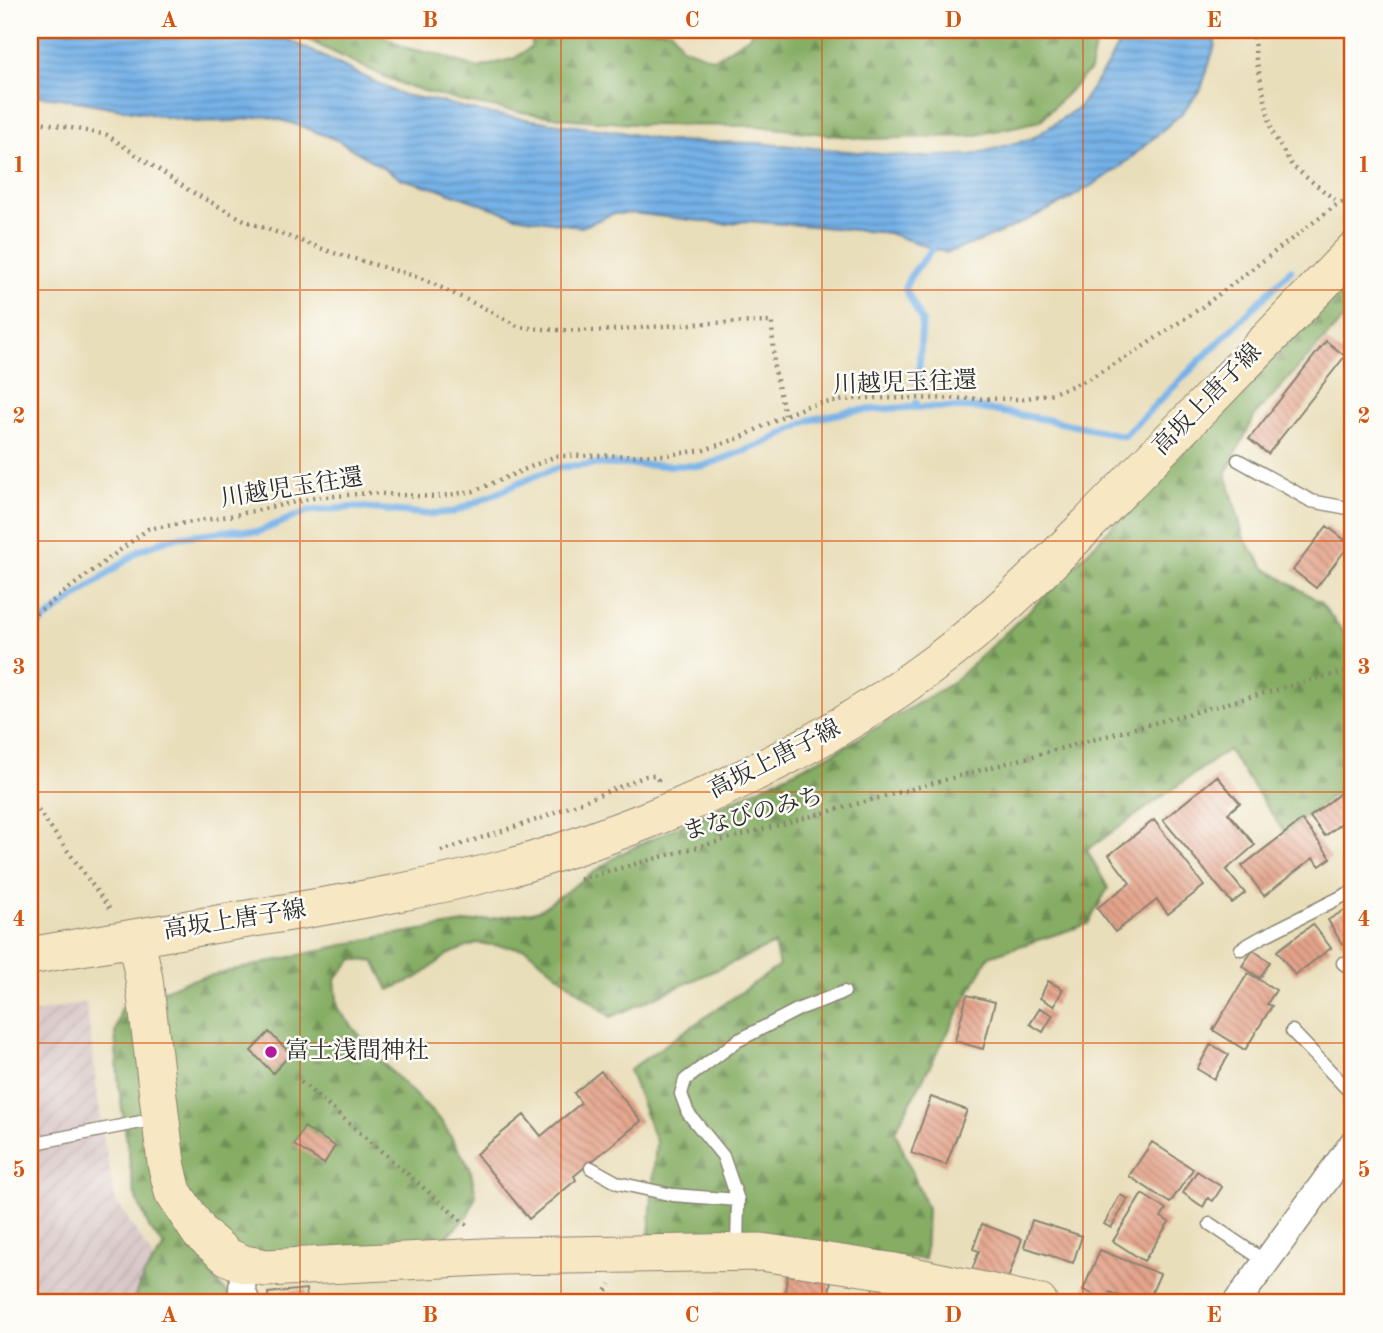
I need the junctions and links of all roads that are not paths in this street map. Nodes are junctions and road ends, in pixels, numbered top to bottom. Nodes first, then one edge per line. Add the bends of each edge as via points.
1 (1353, 251) edge
2 (1238, 460) dead end
3 (1353, 509) edge
4 (1353, 891) edge
5 (136, 938) junction
6 (1241, 949) dead end
7 (30, 956) edge
8 (844, 992) dead end
9 (1292, 1031) dead end
10 (1353, 1095) edge
11 (160, 1118) junction
12 (1353, 1143) edge
13 (30, 1144) edge
14 (591, 1168) dead end
15 (738, 1199) junction
16 (1210, 1224) dead end
17 (737, 1252) junction
18 (1266, 1262) junction
19 (243, 1264) junction
20 (247, 1303) edge
21 (1039, 1303) edge
22 (1236, 1303) edge

1 - 5 main road, 高坂上唐子線 via 1008,603 932,665 824,737 669,811 514,866 424,888
2 - 3 lane via 1311,501
4 - 6 lane
5 - 7 main road, 高坂上唐子線
5 - 11 main road
8 - 15 lane via 737,1041 685,1080 681,1094 688,1113 723,1156
9 - 10 lane
11 - 13 lane
11 - 19 main road via 173,1192 200,1233
12 - 18 street
14 - 15 lane via 618,1183 673,1195
15 - 17 lane
16 - 18 lane
17 - 19 main road via 503,1256 290,1268
17 - 21 main road via 895,1272
18 - 22 street
19 - 20 street via 242,1290

